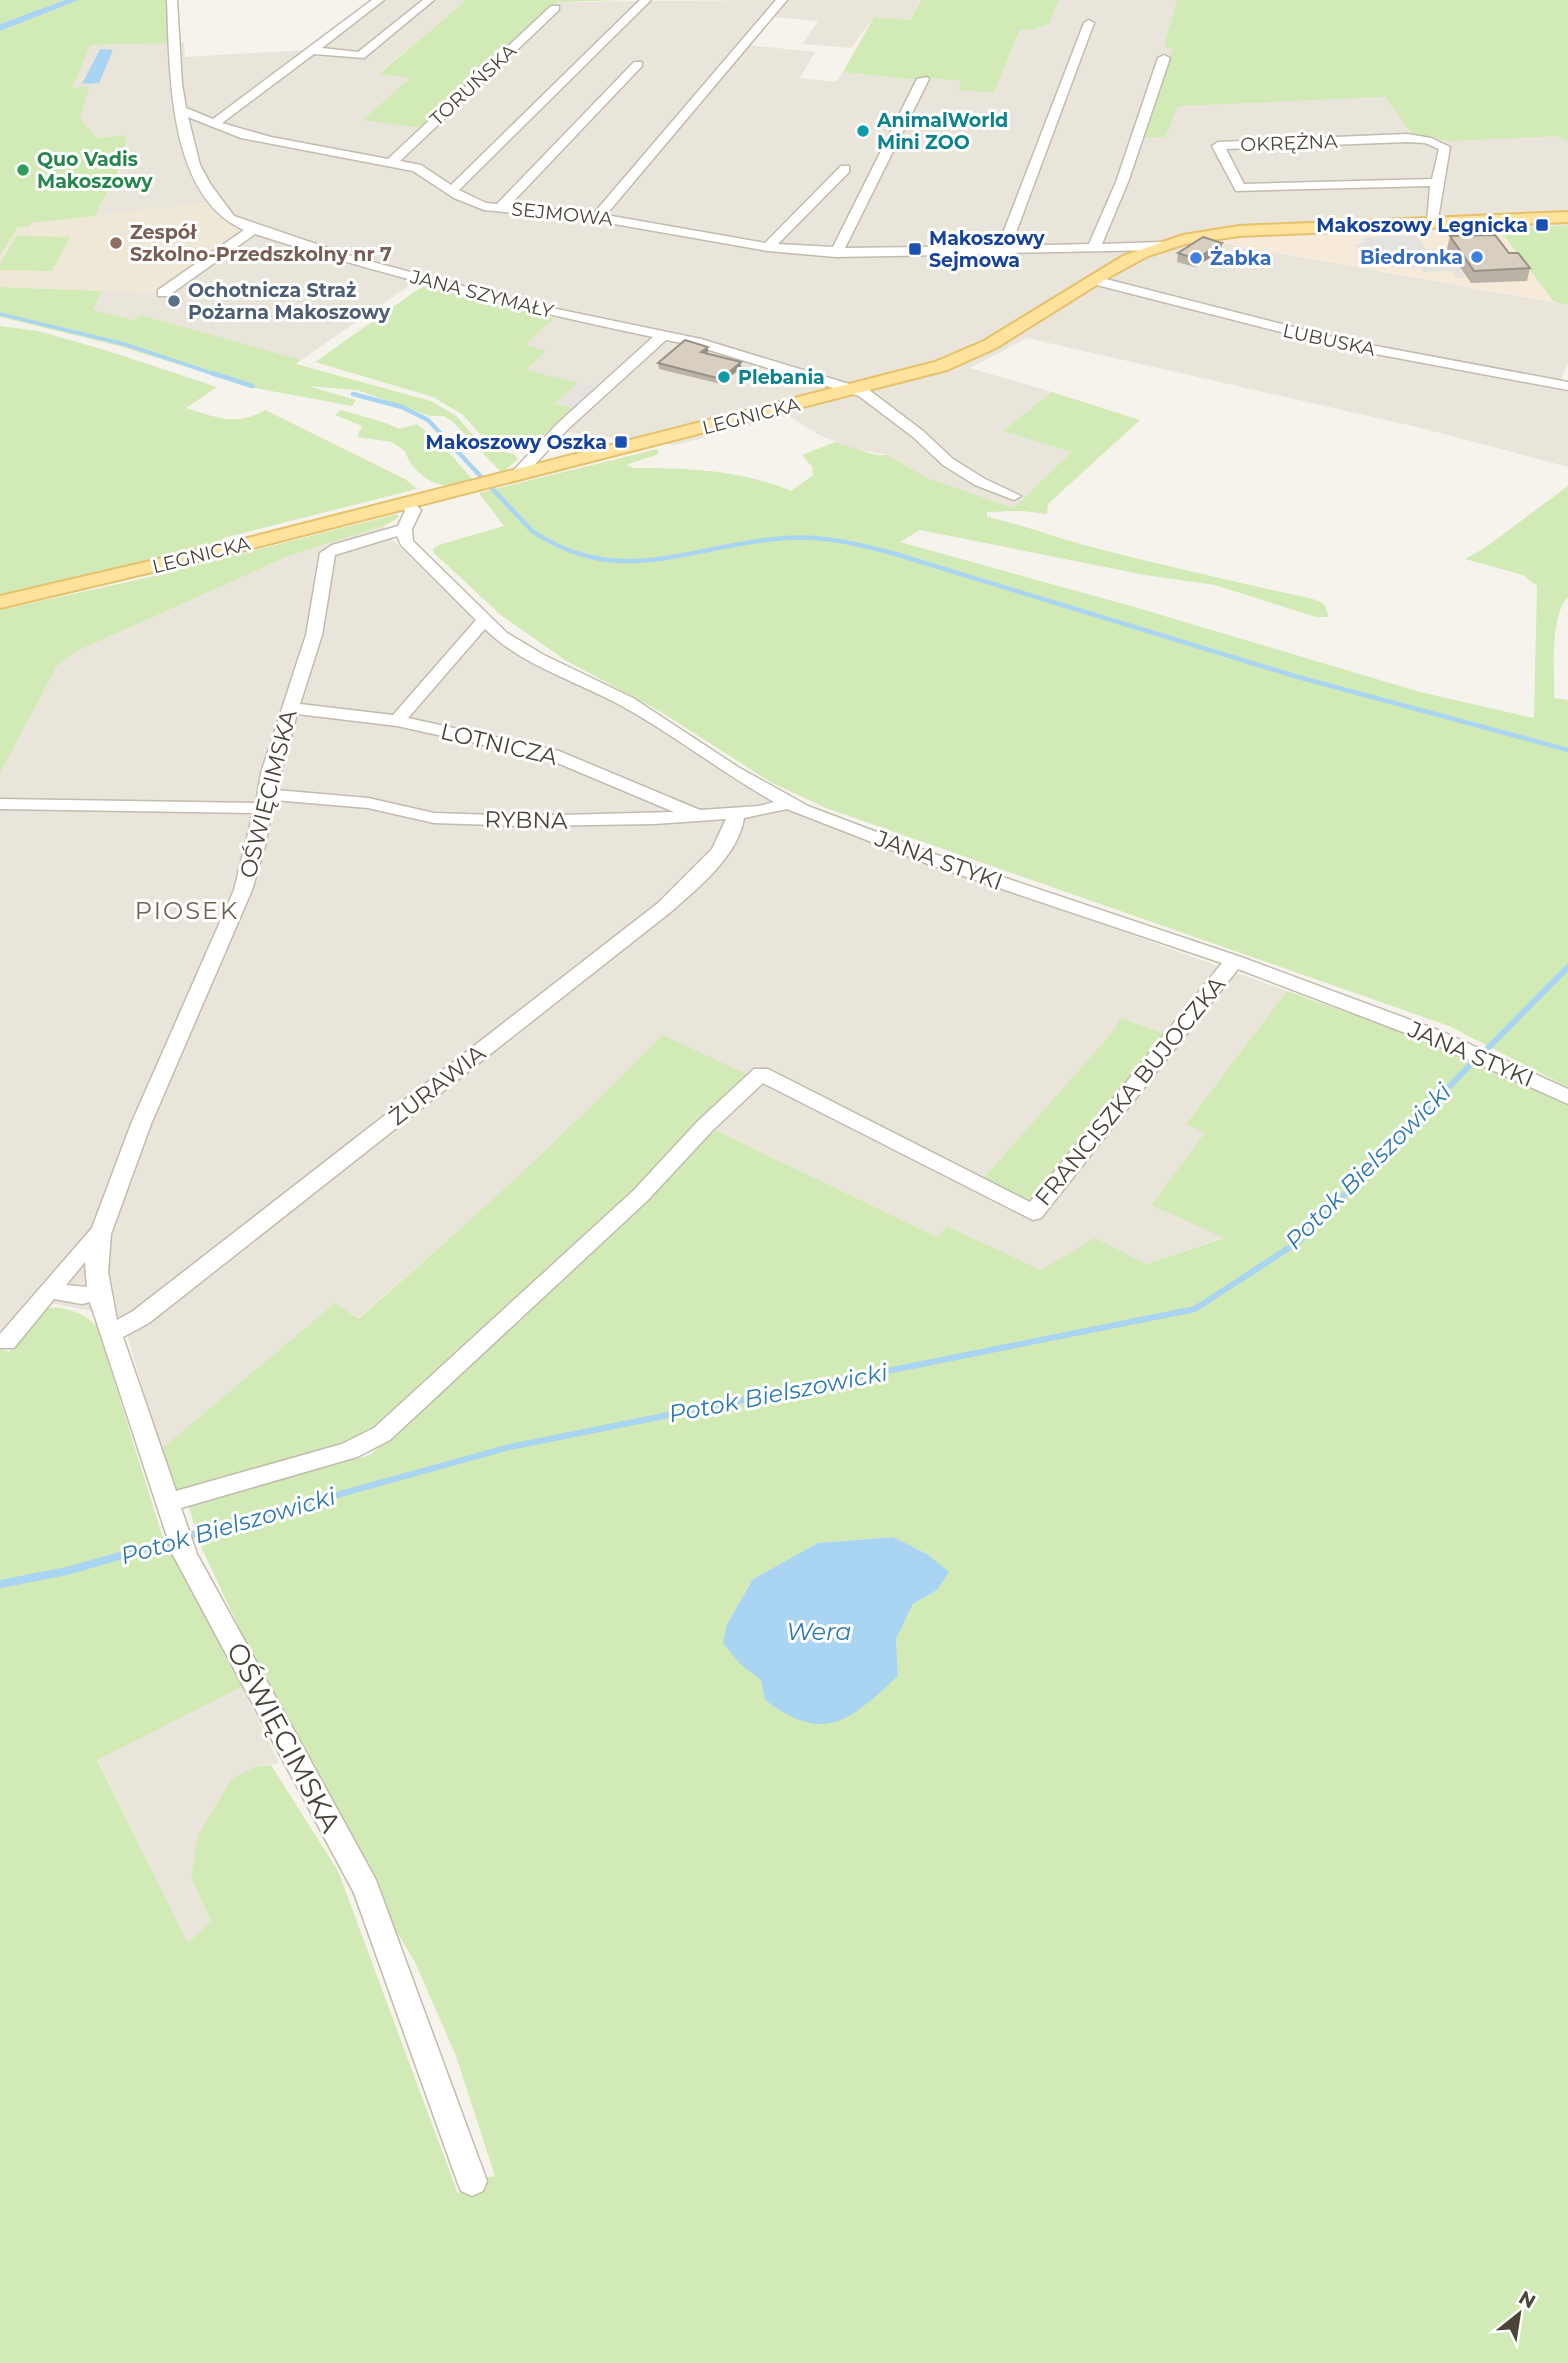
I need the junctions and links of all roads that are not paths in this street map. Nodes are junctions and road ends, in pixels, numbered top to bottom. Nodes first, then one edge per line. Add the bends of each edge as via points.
1 (172, 0) edge
2 (379, 0) edge
3 (429, 0) edge
4 (646, 0) edge
5 (782, 0) edge
6 (555, 8) dead end
7 (1089, 23) dead end
8 (312, 50) junction
9 (1164, 58) dead end
10 (638, 64) dead end
11 (923, 79) dead end
12 (183, 111) junction
13 (213, 124) junction
14 (391, 163) junction
15 (845, 169) dead end
16 (427, 173) junction
17 (465, 177) junction
18 (1439, 182) junction
19 (451, 191) junction
20 (500, 208) junction
21 (597, 216) junction
22 (1568, 217) edge
23 (1433, 222) junction
24 (253, 229) junction
25 (1161, 246) junction
26 (768, 247) junction
27 (1093, 249) junction
28 (1070, 250) junction
29 (1002, 252) junction
30 (836, 253) junction
31 (1099, 277) junction
32 (163, 293) dead end
33 (664, 334) junction
34 (1568, 386) edge
35 (853, 390) junction
36 (511, 477) junction
37 (1014, 496) dead end
38 (406, 503) junction
39 (404, 529) junction
40 (0, 602) edge
41 (484, 621) junction
42 (290, 708) junction
43 (397, 721) junction
44 (264, 801) junction
45 (788, 803) junction
46 (0, 804) edge
47 (736, 813) junction
48 (697, 816) junction
49 (1234, 961) junction
50 (1568, 1097) edge
51 (106, 1216) junction
52 (51, 1291) junction
53 (99, 1293) junction
54 (111, 1334) junction
55 (6, 1342) dead end
56 (167, 1503) junction
57 (472, 2181) dead end

1 - 12 street via 176,84
2 - 8 street
3 - 8 street via 360,57
4 - 17 street
5 - 21 street
6 - 14 street, TORUŃSKA
7 - 29 street
8 - 13 street
9 - 27 street via 1122,182
10 - 20 street
11 - 30 street
12 - 13 street, SEJMOWA
12 - 24 street, JANA SZYMAŁY via 186,140 205,186 230,219
13 - 14 street, SEJMOWA via 296,147
14 - 16 street, SEJMOWA
15 - 26 street
16 - 17 street
16 - 19 street, SEJMOWA
17 - 19 street
18 - 18 street, OKRĘŻNA via 1445,151 1441,144 1427,140 1218,146 1240,188
18 - 23 street, OKRĘŻNA
19 - 20 street, SEJMOWA via 469,201
20 - 21 street, SEJMOWA
21 - 26 street, SEJMOWA
22 - 23 main road, LEGNICKA
23 - 25 main road, LEGNICKA via 1239,231
24 - 32 street
24 - 33 street, JANA SZYMAŁY via 522,306
25 - 27 street, SEJMOWA
25 - 31 main road, LEGNICKA
26 - 30 street, SEJMOWA
27 - 28 street, SEJMOWA
28 - 29 street, SEJMOWA
28 - 31 street, SEJMOWA via 1104,264
29 - 30 street, SEJMOWA
31 - 34 street, LUBUSKA via 1344,344
31 - 35 main road, LEGNICKA via 970,356
33 - 35 street, JANA SZYMAŁY
33 - 36 street
35 - 36 main road, LEGNICKA
35 - 37 street, JANA SZYMAŁY via 864,393 948,462 979,482
36 - 38 main road, LEGNICKA
38 - 39 street via 413,510
38 - 40 main road, LEGNICKA
39 - 41 street, JANA STYKI via 410,547
39 - 42 street, OŚWIĘCIMSKA via 328,553 314,635
41 - 43 street
41 - 45 street, JANA STYKI via 501,636 627,702
42 - 43 street, LOTNICZA
42 - 44 street, OŚWIĘCIMSKA
43 - 48 street, LOTNICZA via 562,758
44 - 46 street, RYBNA
44 - 48 street, RYBNA via 368,803 442,818 606,821
44 - 51 street, OŚWIĘCIMSKA via 250,869 234,915 141,1124
45 - 47 street, RYBNA
45 - 49 street, JANA STYKI via 934,860
47 - 48 street, RYBNA
47 - 54 street, ŻURAWIA via 735,825 714,858 665,906 141,1317
49 - 50 street, JANA STYKI via 1436,1037
49 - 56 street, FRANCISZKA BUJOCZKA via 1033,1213 761,1074 712,1118 642,1195 382,1434 349,1451
51 - 52 street, OŚWIĘCIMSKA
51 - 53 street, OŚWIĘCIMSKA via 97,1248
52 - 53 street via 82,1296
52 - 55 street, OŚWIĘCIMSKA
53 - 54 street, OŚWIĘCIMSKA
54 - 56 street, OŚWIĘCIMSKA
56 - 57 street, OŚWIĘCIMSKA via 185,1555 366,1889

